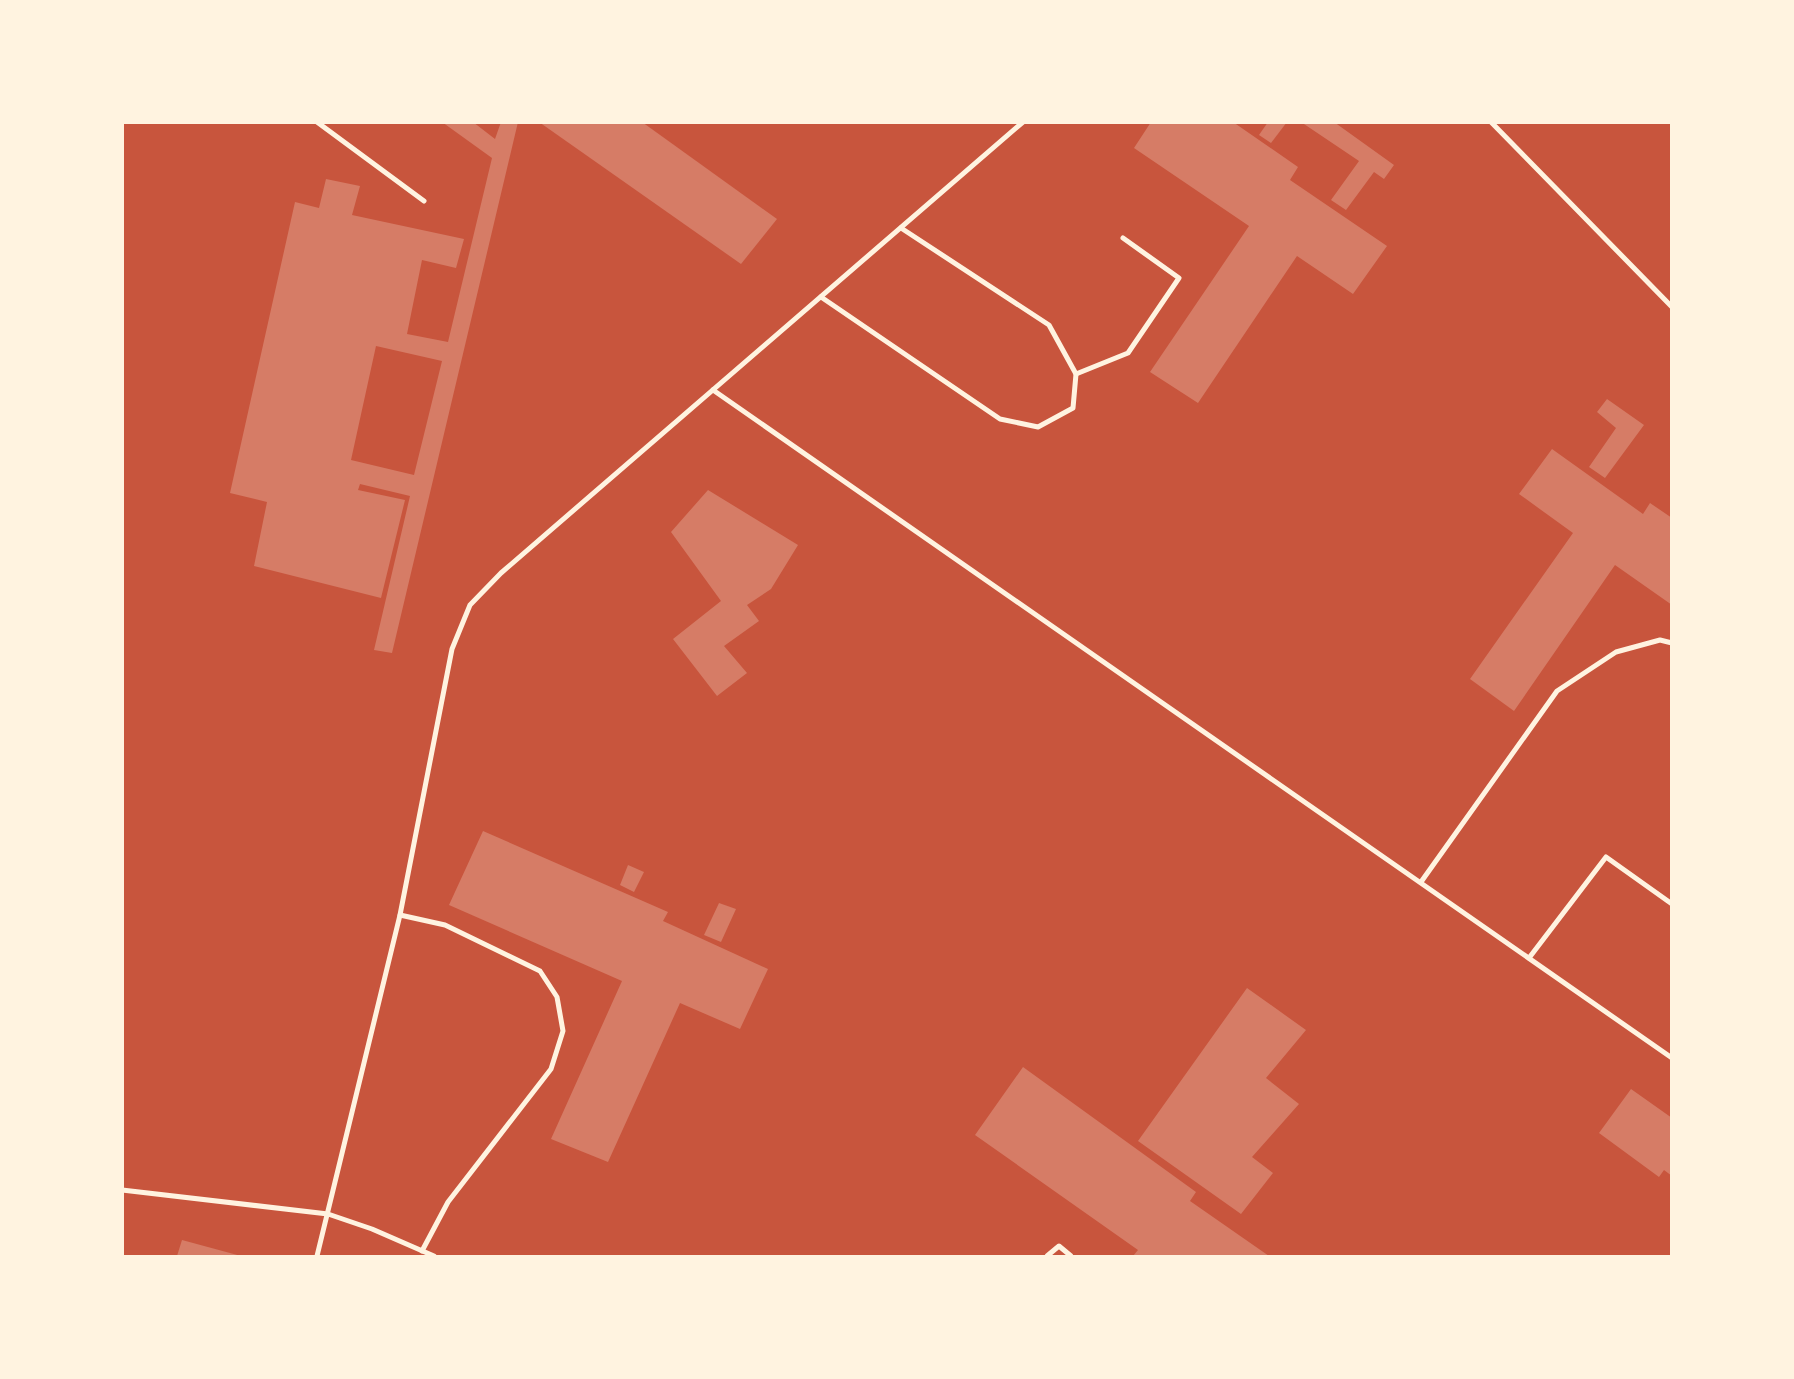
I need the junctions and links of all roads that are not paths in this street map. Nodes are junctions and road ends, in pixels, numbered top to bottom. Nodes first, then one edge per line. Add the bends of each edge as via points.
1 (317, 122) edge
2 (1023, 122) edge
3 (1491, 122) edge
4 (424, 201) dead end
5 (901, 228) junction
6 (1123, 238) dead end
7 (821, 297) junction
8 (1671, 307) edge
9 (1076, 373) junction
10 (713, 390) junction
11 (1671, 643) edge
12 (1421, 881) junction
13 (1671, 904) edge
14 (400, 915) junction
15 (1529, 958) junction
16 (1671, 1057) edge
17 (122, 1190) edge
18 (328, 1214) junction
19 (422, 1251) junction
20 (317, 1256) edge
21 (434, 1256) edge
22 (1047, 1256) edge
23 (1072, 1256) edge

1 - 4 lane
2 - 5 lane
3 - 8 lane
5 - 7 lane
5 - 9 lane via 1049,325
6 - 9 lane via 1180,278 1129,353
7 - 9 lane via 1000,419 1038,427 1073,408
7 - 10 lane
10 - 12 lane
10 - 14 lane via 470,605 452,649
11 - 12 lane via 1660,640 1616,652 1557,691
12 - 15 lane
13 - 15 lane via 1606,857
14 - 18 lane
14 - 19 lane via 445,925 540,971 557,997 564,1031 551,1069 448,1202
15 - 16 lane
17 - 18 lane
18 - 19 lane
18 - 20 lane
19 - 21 lane
22 - 23 lane via 1059,1246

